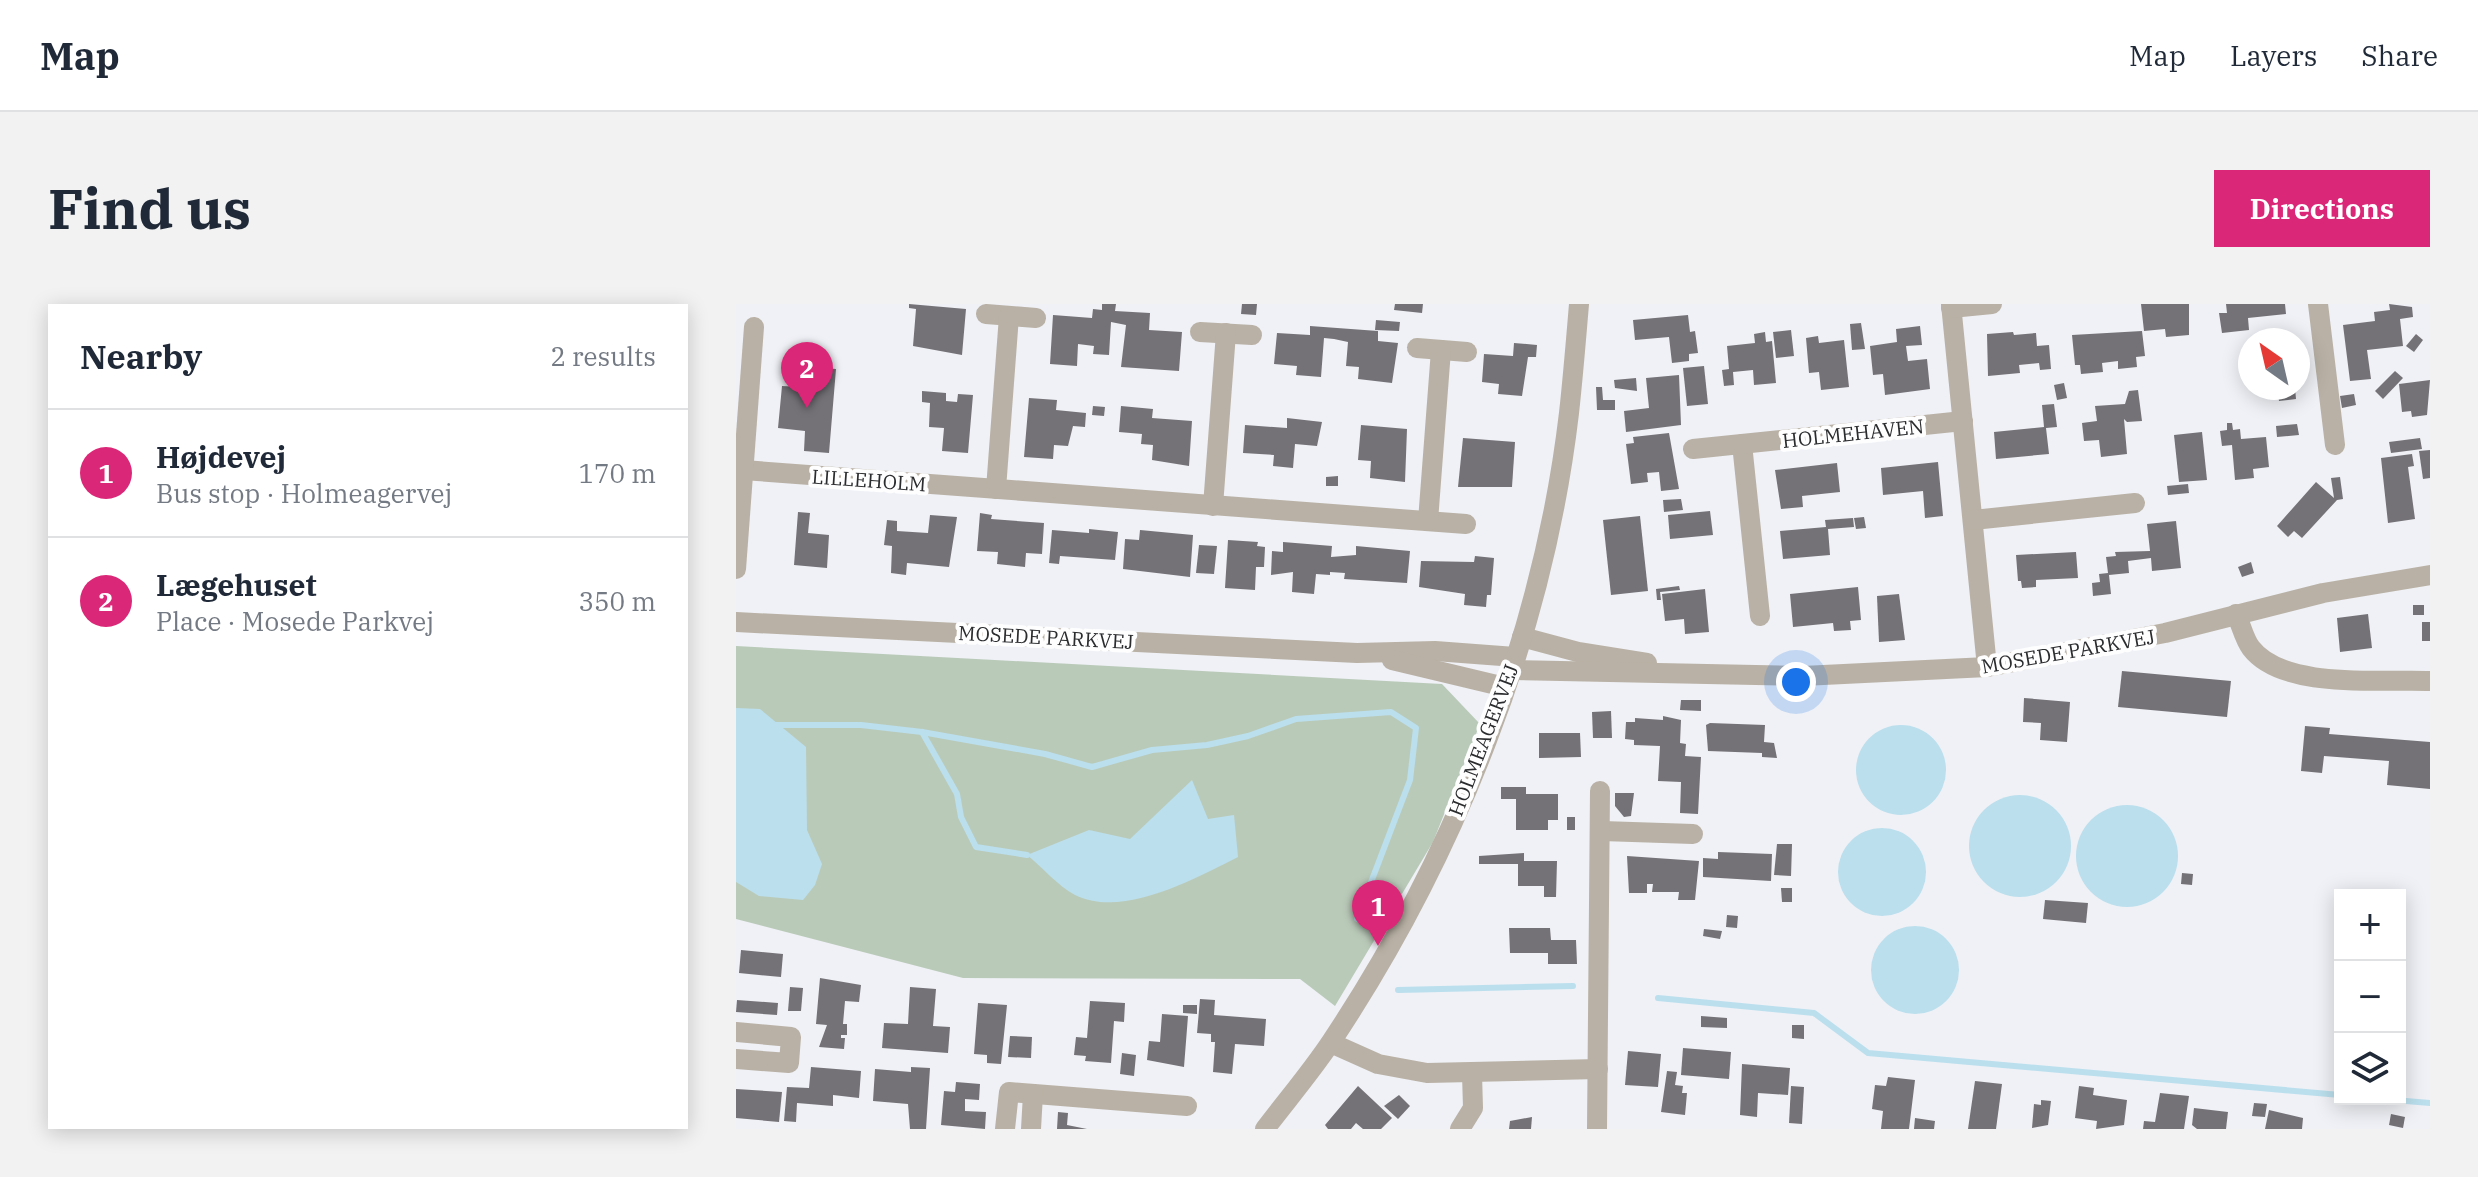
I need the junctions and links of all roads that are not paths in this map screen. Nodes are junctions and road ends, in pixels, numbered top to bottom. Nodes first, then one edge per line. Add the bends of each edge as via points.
1 (1579, 304) edge
2 (1992, 304) edge
3 (2318, 304) edge
4 (1951, 306) edge
5 (986, 314) dead end
6 (1009, 316) junction
7 (1036, 318) dead end
8 (754, 327) dead end
9 (1200, 332) dead end
10 (1226, 333) junction
11 (1252, 335) dead end
12 (1417, 348) dead end
13 (1441, 350) junction
14 (1467, 352) dead end
15 (1963, 421) junction
16 (1742, 444) junction
17 (2335, 445) dead end
18 (1693, 449) dead end
19 (743, 470) junction
20 (996, 489) junction
21 (2135, 503) dead end
22 (1213, 506) junction
23 (1973, 520) junction
24 (1428, 521) junction
25 (1466, 524) dead end
26 (736, 569) edge
27 (2430, 575) edge
28 (2236, 614) junction
29 (1760, 616) dead end
30 (736, 622) edge
31 (1357, 653) junction
32 (1513, 663) junction
33 (1987, 667) junction
34 (1699, 671) junction
35 (2430, 681) edge
36 (1600, 791) dead end
37 (1602, 831) junction
38 (1693, 834) dead end
39 (736, 1032) edge
40 (1331, 1043) junction
41 (736, 1059) edge
42 (1598, 1069) junction
43 (1472, 1074) junction
44 (1033, 1094) junction
45 (1187, 1106) dead end
46 (1005, 1129) edge
47 (1031, 1129) edge
48 (1265, 1129) edge
49 (1460, 1129) edge
50 (1597, 1129) edge

1 - 32 street, HOLMEAGERVEJ via 1569,415 1551,516
2 - 4 street
3 - 17 street
4 - 15 street
5 - 6 street
6 - 7 street
6 - 20 street
8 - 19 street
9 - 10 street
10 - 11 street
10 - 22 street
12 - 13 street
13 - 14 street
13 - 24 street
15 - 16 street, HOLMEHAVEN
15 - 23 street
16 - 18 street, HOLMEHAVEN
16 - 29 street
19 - 20 street, LILLEHOLM
19 - 26 street
20 - 22 street, LILLEHOLM
21 - 23 street
22 - 24 street, LILLEHOLM
23 - 33 street
24 - 25 street, LILLEHOLM
27 - 28 street, MOSEDE PARKVEJ
28 - 33 street, MOSEDE PARKVEJ via 2079,652
28 - 35 street via 2249,647 2266,663 2295,676
30 - 31 street, MOSEDE PARKVEJ
31 - 32 street, MOSEDE PARKVEJ
31 - 32 street, MOSEDE PARKVEJ via 1435,651
32 - 34 street, MOSEDE PARKVEJ via 1578,674
32 - 34 street, MOSEDE PARKVEJ via 1578,652
32 - 40 street, HOLMEAGERVEJ via 1441,847
33 - 34 street, MOSEDE PARKVEJ via 1803,676
36 - 37 street
37 - 38 street
37 - 42 street
39 - 41 street via 791,1037 789,1063
40 - 43 street via 1378,1064
40 - 48 street, HOLMEAGERVEJ
42 - 43 street
42 - 50 street
43 - 49 street via 1473,1108
44 - 45 street
44 - 46 street via 1009,1092
44 - 47 street

